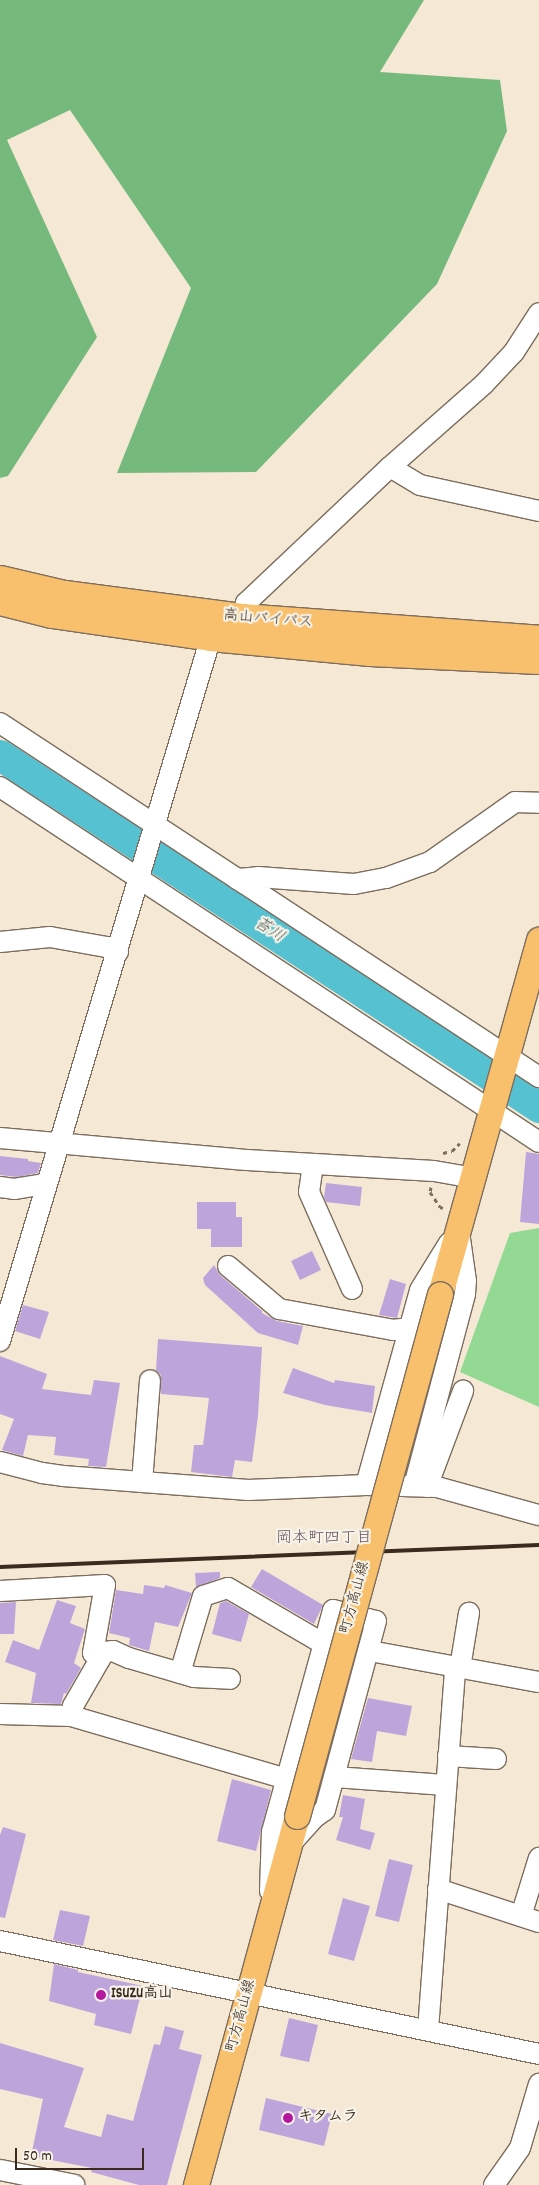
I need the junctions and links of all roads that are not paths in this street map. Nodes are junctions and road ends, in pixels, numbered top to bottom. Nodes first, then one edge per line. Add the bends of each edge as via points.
1 (539, 313) edge
2 (390, 468) junction
3 (539, 511) edge
4 (0, 580) edge
5 (0, 601) edge
6 (242, 618) junction
7 (211, 637) junction
8 (539, 640) edge
9 (539, 660) edge
10 (0, 723) edge
11 (0, 787) edge
12 (539, 803) edge
13 (154, 828) junction
14 (140, 875) junction
15 (238, 879) junction
16 (539, 940) edge
17 (0, 942) edge
18 (118, 952) junction
19 (506, 1059) junction
20 (539, 1078) edge
21 (492, 1107) junction
22 (0, 1138) edge
23 (539, 1142) edge
24 (58, 1144) junction
25 (313, 1164) junction
26 (473, 1178) junction
27 (46, 1184) junction
28 (0, 1187) edge
29 (459, 1228) junction
30 (228, 1266) dead end
31 (352, 1289) dead end
32 (410, 1328) junction
33 (0, 1341) edge
34 (150, 1380) dead end
35 (463, 1391) dead end
36 (0, 1462) edge
37 (142, 1482) junction
38 (366, 1485) junction
39 (421, 1487) junction
40 (539, 1515) edge
41 (0, 1591) edge
42 (469, 1613) dead end
43 (324, 1644) junction
44 (370, 1651) junction
45 (100, 1660) junction
46 (458, 1667) junction
47 (180, 1673) junction
48 (230, 1678) dead end
49 (539, 1682) edge
50 (0, 1714) edge
51 (71, 1716) junction
52 (448, 1756) junction
53 (496, 1759) dead end
54 (334, 1777) junction
55 (287, 1779) junction
56 (446, 1784) junction
57 (289, 1846) junction
58 (539, 1858) edge
59 (438, 1889) junction
60 (270, 1915) junction
61 (530, 1919) edge
62 (0, 1941) edge
63 (248, 1992) junction
64 (428, 2030) junction
65 (539, 2054) edge
66 (539, 2084) edge
67 (0, 2170) edge
68 (75, 2185) edge
69 (196, 2185) edge
70 (494, 2185) edge

1 - 2 street via 514,352 484,384
2 - 3 street via 420,485
2 - 6 street via 246,603
4 - 6 highway, 高山バイパス via 65,595
5 - 7 highway, 高山バイパス via 52,614
6 - 8 highway, 高山バイパス
7 - 9 highway, 高山バイパス via 370,652
7 - 13 street
10 - 13 street
11 - 14 street
12 - 15 street via 515,802 430,862 386,878 354,884 258,877
13 - 14 street
13 - 15 street
14 - 18 street
14 - 21 street
15 - 19 street
16 - 19 main road
17 - 18 street via 50,937 107,947
18 - 24 street
19 - 20 street
19 - 21 main road
21 - 23 street
21 - 26 main road, 町方高山線
22 - 24 street
24 - 25 street
24 - 27 street
25 - 26 street via 434,1171
25 - 31 street via 308,1192
26 - 29 main road, 町方高山線
27 - 28 street via 14,1189
27 - 33 street
29 - 32 street via 420,1290
29 - 39 street via 465,1294
29 - 57 main road, 町方高山線, bridge
30 - 32 street via 279,1310 393,1330
32 - 38 street
34 - 37 street
35 - 39 street
36 - 37 street via 56,1476
37 - 38 street via 248,1490
38 - 39 street
39 - 40 street via 455,1491
41 - 45 street via 105,1585 92,1653
42 - 46 street
43 - 44 street via 332,1610 376,1621
43 - 47 street via 228,1588 203,1596
43 - 55 street
44 - 46 street
44 - 54 street
45 - 47 street via 104,1652 113,1650 128,1658
45 - 51 street
46 - 49 street
46 - 52 street
47 - 48 street
50 - 51 street
51 - 55 street
52 - 53 street
52 - 56 street
54 - 56 street
54 - 57 street via 325,1810
55 - 60 street via 272,1832
56 - 59 street
57 - 60 main road, 町方高山線
58 - 61 street
59 - 61 street
59 - 64 street
60 - 63 main road, 町方高山線
62 - 63 street
63 - 64 street
63 - 69 main road, 町方高山線
64 - 65 street
66 - 70 street via 520,2148
67 - 68 street

